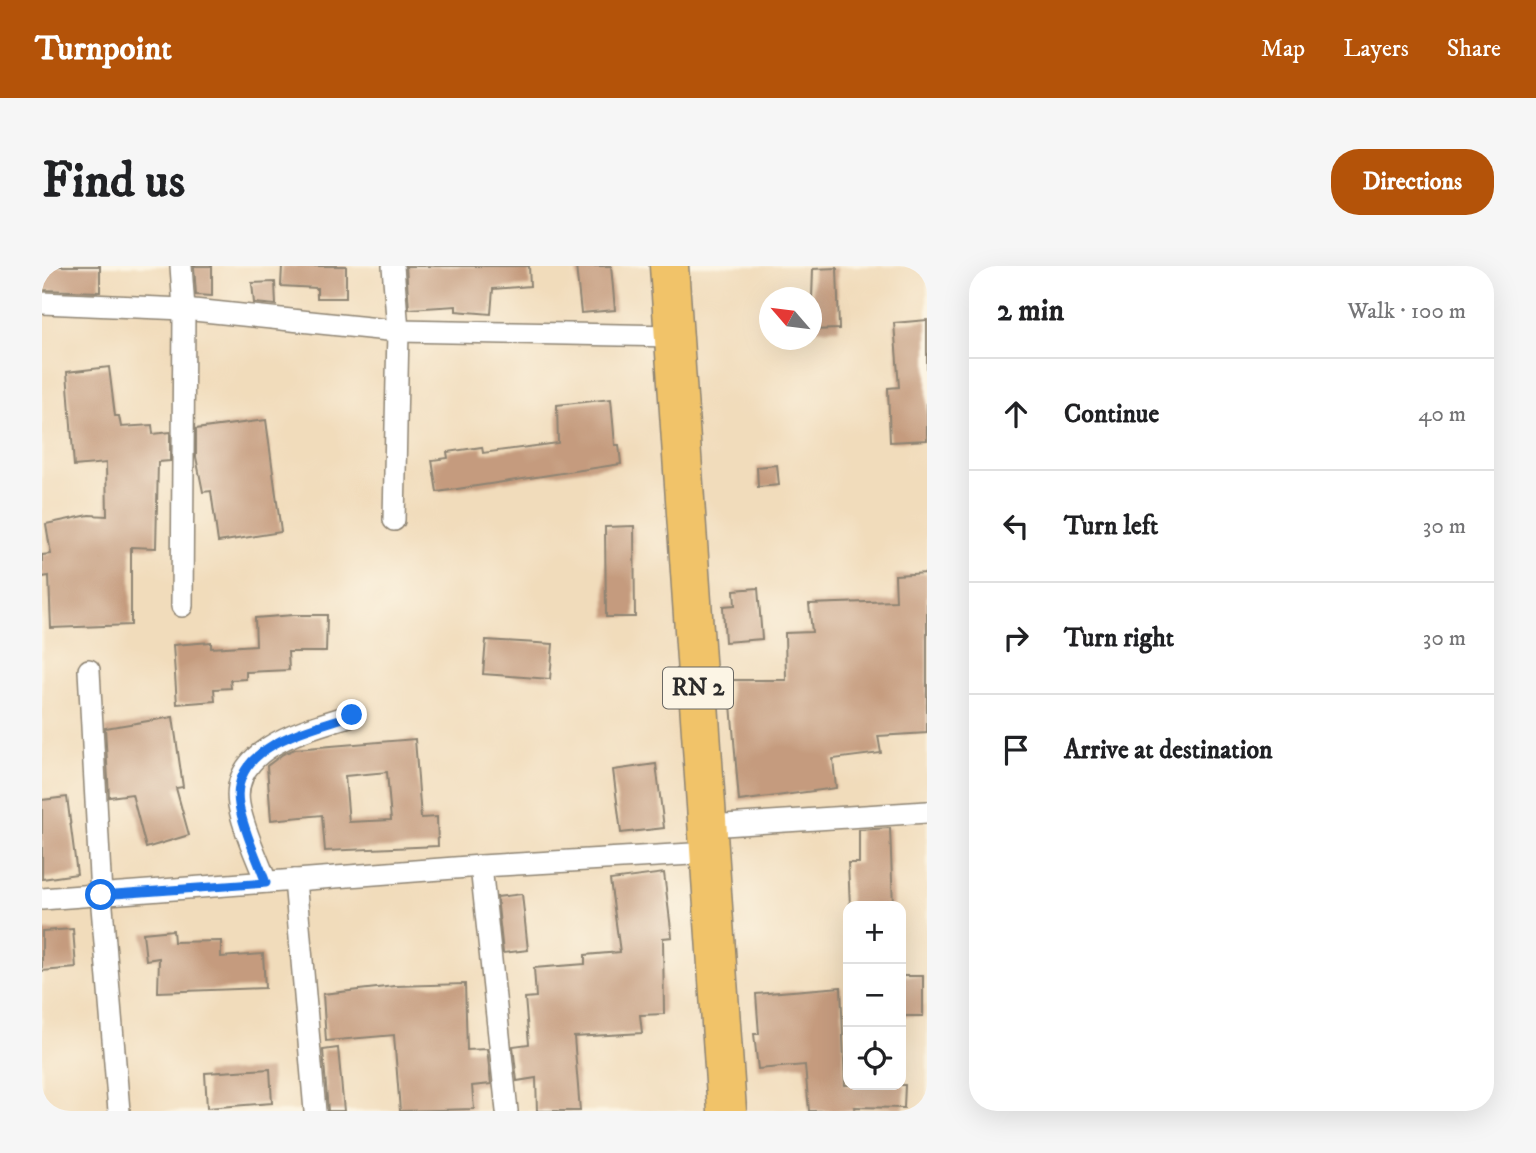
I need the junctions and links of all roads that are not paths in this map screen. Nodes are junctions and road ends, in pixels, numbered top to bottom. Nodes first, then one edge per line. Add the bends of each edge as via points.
1 (181, 266) edge
2 (393, 266) edge
3 (668, 266) edge
4 (42, 303) edge
5 (184, 309) junction
6 (398, 331) junction
7 (674, 336) junction
8 (394, 520) dead end
9 (182, 606) dead end
10 (89, 670) dead end
11 (352, 715) dead end
12 (927, 812) edge
13 (708, 839) junction
14 (481, 866) junction
15 (295, 880) junction
16 (266, 883) junction
17 (101, 895) junction
18 (42, 899) edge
19 (119, 1111) edge
20 (315, 1111) edge
21 (507, 1111) edge
22 (727, 1111) edge

1 - 5 street
2 - 6 street
3 - 7 highway, RN 2
4 - 5 street
5 - 6 street
5 - 9 street
6 - 7 street
6 - 8 street
7 - 13 highway, RN 2
10 - 17 street
11 - 16 street via 278,740 255,758 245,775 239,802
12 - 13 street
13 - 14 street
13 - 22 highway, RN 2
14 - 15 street
14 - 21 street
15 - 16 street
15 - 20 street
16 - 17 street
17 - 18 street
17 - 19 street

